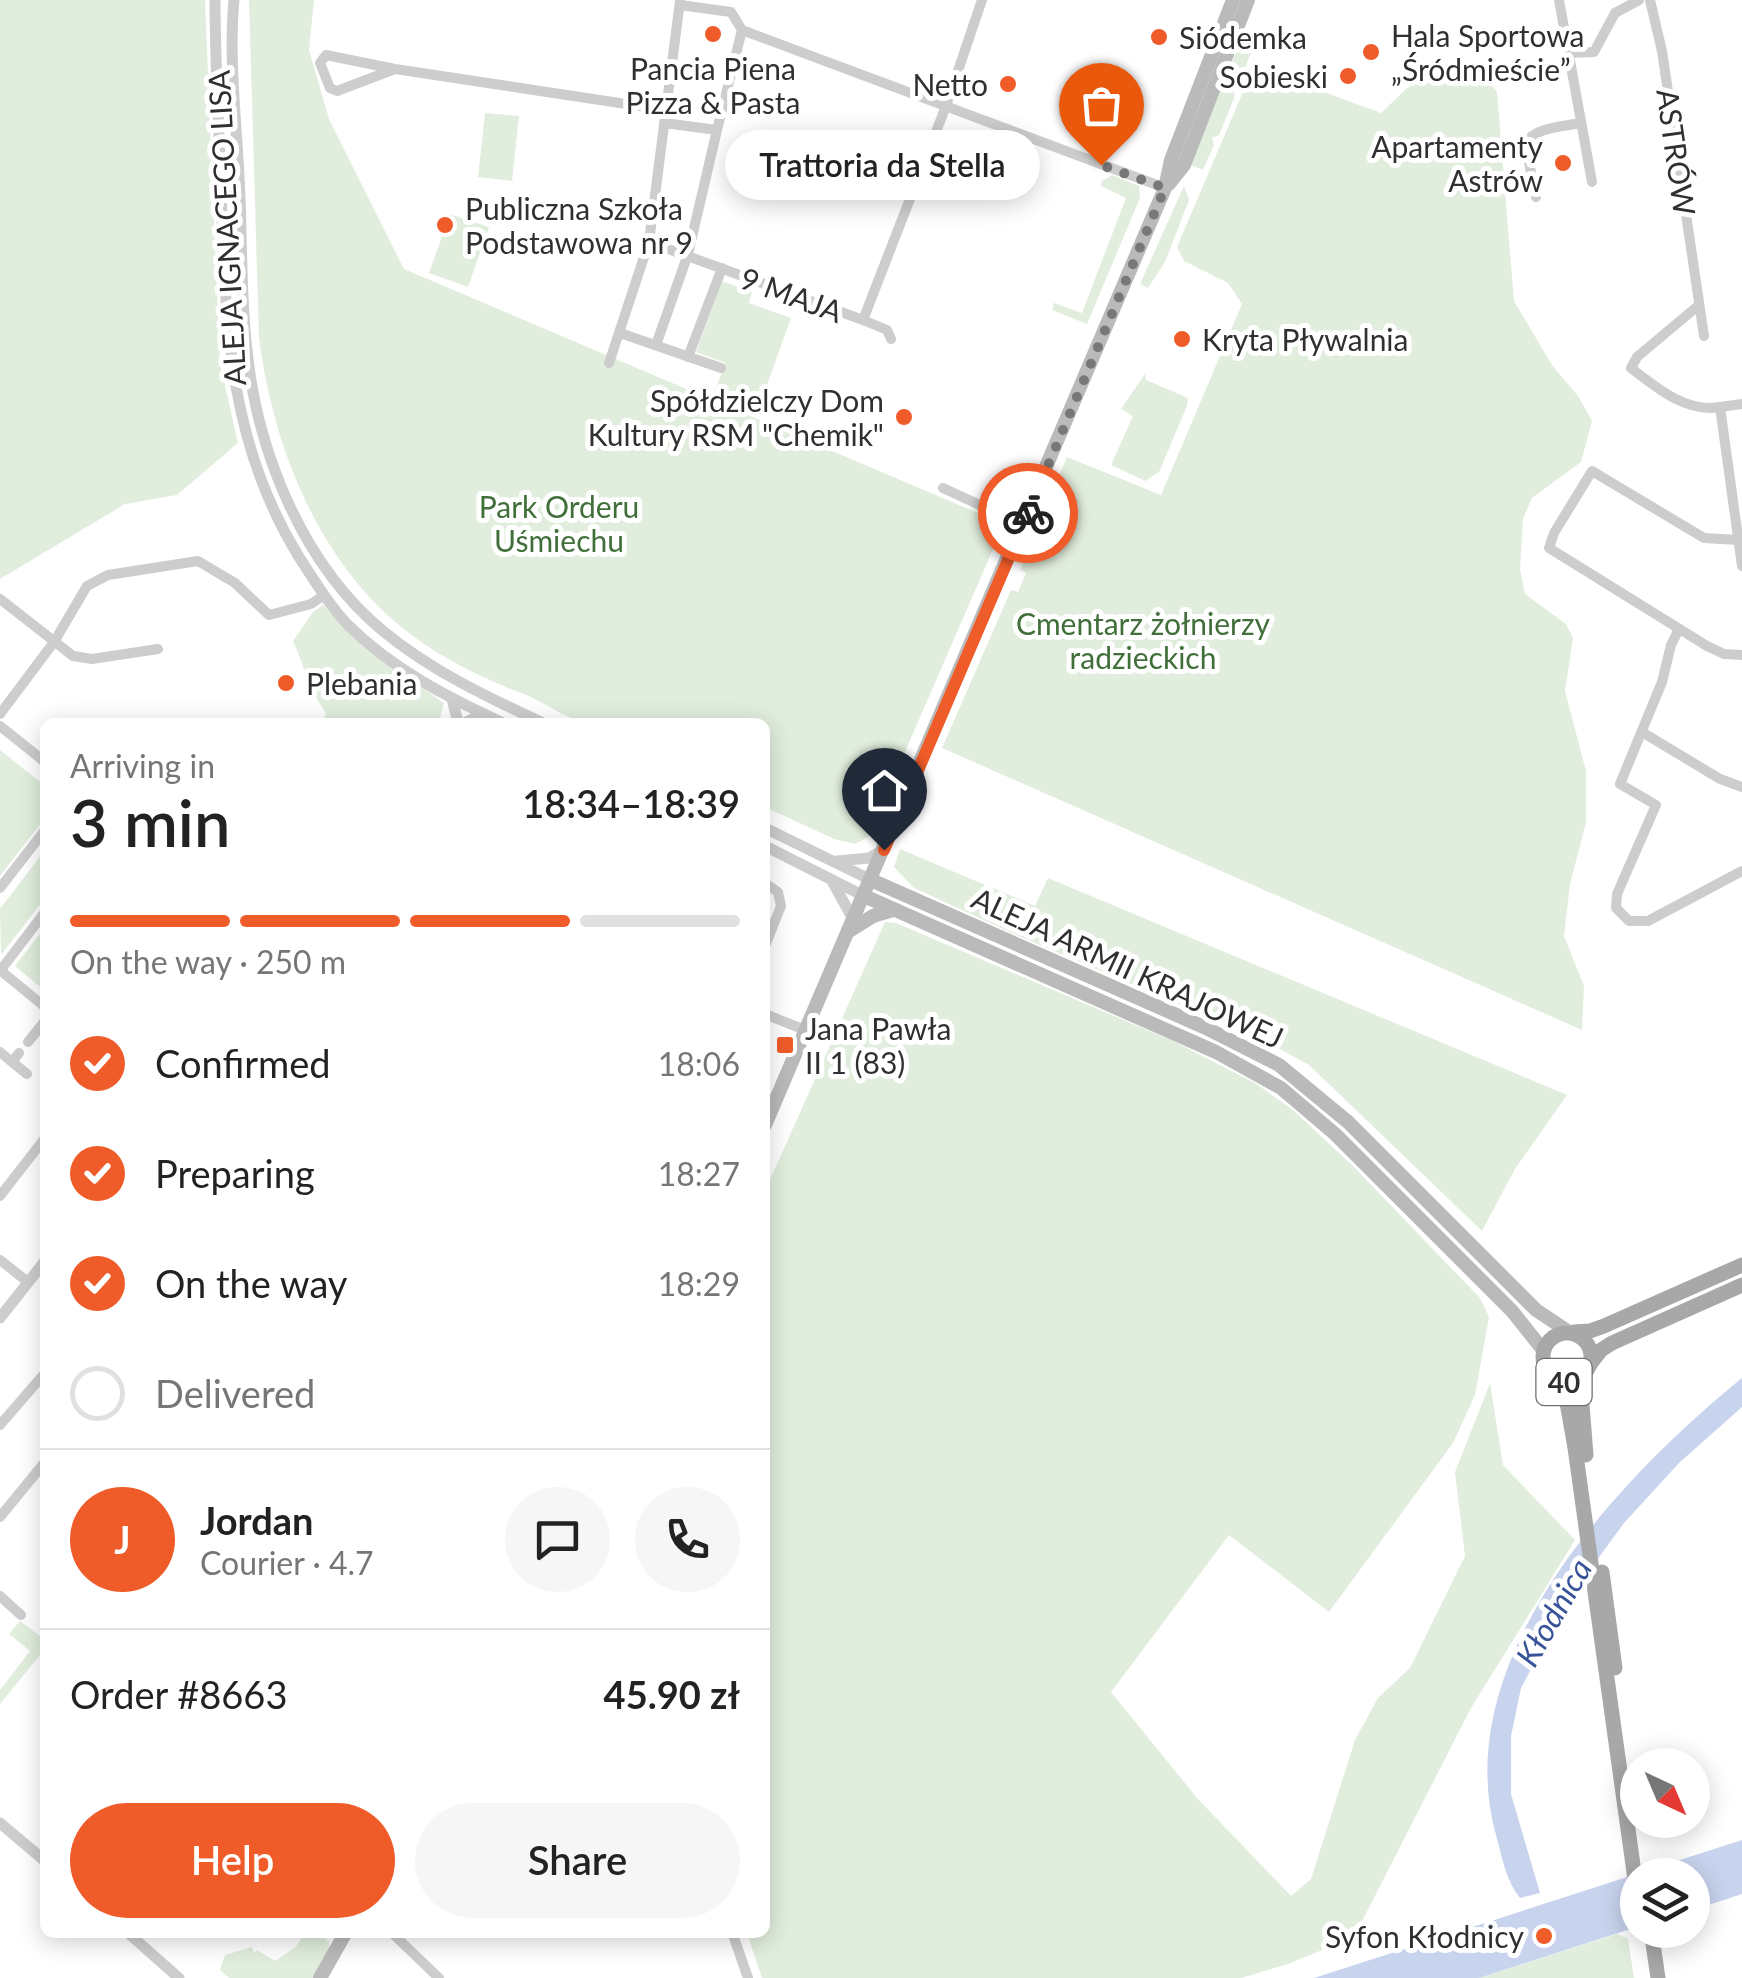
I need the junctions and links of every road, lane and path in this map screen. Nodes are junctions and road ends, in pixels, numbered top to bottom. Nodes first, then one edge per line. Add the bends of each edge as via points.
1 (215, 0) edge
2 (234, 0) edge
3 (982, 0) edge
4 (1559, 0) edge
5 (1639, 0) edge
6 (1650, 0) edge
7 (1238, 2) edge
8 (680, 3) edge
9 (742, 30) junction
10 (1568, 54) junction
11 (394, 69) junction
12 (946, 106) junction
13 (666, 110) junction
14 (664, 123) junction
15 (1580, 123) junction
16 (717, 130) junction
17 (1592, 182) dead end
18 (1165, 188) junction
19 (1536, 197) dead end
20 (649, 242) junction
21 (688, 254) junction
22 (722, 268) junction
23 (1699, 305) junction
24 (863, 320) junction
25 (620, 332) junction
26 (1704, 336) dead end
27 (891, 339) dead end
28 (656, 345) junction
29 (688, 356) junction
30 (609, 363) dead end
31 (720, 368) dead end
32 (1742, 404) edge
33 (1720, 407) junction
34 (942, 488) dead end
35 (1023, 525) junction
36 (1738, 540) junction
37 (1742, 566) edge
38 (324, 595) junction
39 (0, 599) edge
40 (1679, 629) junction
41 (54, 642) junction
42 (158, 650) dead end
43 (1742, 655) edge
44 (490, 698) junction
45 (452, 699) junction
46 (0, 714) edge
47 (457, 718) edge
48 (480, 718) edge
49 (532, 718) edge
50 (0, 726) edge
51 (1642, 732) junction
52 (40, 758) edge
53 (1742, 788) edge
54 (770, 830) edge
55 (40, 836) edge
56 (770, 848) edge
57 (884, 850) junction
58 (833, 861) junction
59 (1742, 871) edge
60 (830, 877) junction
61 (870, 880) junction
62 (770, 885) edge
63 (0, 888) edge
64 (898, 892) junction
65 (864, 896) junction
66 (893, 910) junction
67 (40, 918) edge
68 (851, 925) junction
69 (770, 932) edge
70 (0, 970) edge
71 (40, 1003) edge
72 (770, 1016) edge
73 (40, 1028) edge
74 (805, 1030) junction
75 (28, 1042) dead end
76 (0, 1052) edge
77 (28, 1074) dead end
78 (772, 1088) edge
79 (40, 1144) edge
80 (0, 1196) edge
81 (0, 1260) edge
82 (1742, 1265) edge
83 (40, 1267) edge
84 (28, 1282) junction
85 (1742, 1285) edge
86 (0, 1318) edge
87 (1570, 1331) junction
88 (1543, 1350) junction
89 (1590, 1364) junction
90 (40, 1378) edge
91 (1580, 1379) junction
92 (1559, 1380) junction
93 (0, 1425) edge
94 (40, 1468) edge
95 (1584, 1480) junction
96 (0, 1517) edge
97 (0, 1596) edge
98 (21, 1614) dead end
99 (1621, 1748) edge
100 (0, 1823) edge
101 (40, 1855) edge
102 (134, 1938) edge
103 (343, 1938) edge
104 (397, 1938) edge
105 (734, 1938) edge
106 (179, 1978) edge
107 (320, 1978) edge
108 (438, 1978) edge
109 (748, 1978) edge

1 - 38 street, ALEJA IGNACEGO LISA via 234,392 266,497
2 - 44 street, ALEJA IGNACEGO LISA via 247,352 282,488 344,593 402,646
3 - 12 street
4 - 10 street
5 - 10 street via 1615,13 1594,52
6 - 23 street, ASTRÓW
7 - 18 main road
8 - 9 street via 731,12
8 - 13 street
9 - 12 street
9 - 16 street
10 - 15 street
11 - 11 street via 338,91 330,88 320,63 326,55
11 - 13 street
12 - 18 street
12 - 24 street
13 - 14 street
14 - 16 street
14 - 20 street
15 - 17 street
15 - 19 street via 1527,138
16 - 21 street
18 - 35 main road
20 - 21 street, 9 MAJA
20 - 25 street
21 - 22 street, 9 MAJA
21 - 28 street
22 - 24 street, 9 MAJA
22 - 29 street
23 - 26 street, ASTRÓW
23 - 33 street via 1631,368 1690,406
24 - 27 street, 9 MAJA via 887,330
25 - 28 street
25 - 30 street
28 - 29 street
29 - 31 street
32 - 33 street
33 - 36 street
34 - 35 street
35 - 57 main road
36 - 37 street
36 - 40 street via 1704,538 1592,471 1548,548
38 - 41 street via 269,615 236,583 198,560 108,575 87,586
38 - 45 street, ALEJA IGNACEGO LISA via 377,651
39 - 41 street
40 - 43 street via 1724,654
40 - 51 street
41 - 42 street via 73,656 92,659
41 - 46 street
44 - 48 street
44 - 49 street, ALEJA IGNACEGO LISA
45 - 47 street
45 - 48 street, ALEJA IGNACEGO LISA
50 - 52 street
51 - 53 street
51 - 59 street via 1620,784 1656,806 1616,908 1629,921 1648,921
54 - 58 street
55 - 63 street
56 - 60 street
57 - 58 street
57 - 61 main road
57 - 64 main road
58 - 61 street
60 - 65 street
60 - 68 street
61 - 64 main road, ALEJA ARMII KRAJOWEJ
61 - 65 main road
62 - 69 street via 781,900
64 - 87 main road, ALEJA ARMII KRAJOWEJ via 1280,1065 1348,1122 1536,1310
65 - 66 main road, ALEJA ARMII KRAJOWEJ
65 - 68 main road
66 - 68 main road
66 - 88 main road, ALEJA ARMII KRAJOWEJ via 1267,1078 1374,1173 1527,1326
67 - 70 street
68 - 74 main road
70 - 71 street
72 - 74 street
73 - 75 street
74 - 78 main road
76 - 77 street via 15,1057
79 - 80 street
81 - 84 street
82 - 87 main road, 40 via 1604,1326
83 - 84 street
84 - 86 street
85 - 89 main road, 40 via 1612,1343
87 - 88 main road, 40
87 - 89 main road, 40 via 1588,1346
88 - 92 main road, 40 via 1548,1371
89 - 91 main road, 40
90 - 93 street
91 - 92 main road, 40
91 - 95 main road, 40
92 - 95 main road, 40
94 - 96 street
95 - 99 main road, 40
97 - 98 street
100 - 101 street
102 - 106 street
103 - 107 main road
104 - 108 street
105 - 109 street

